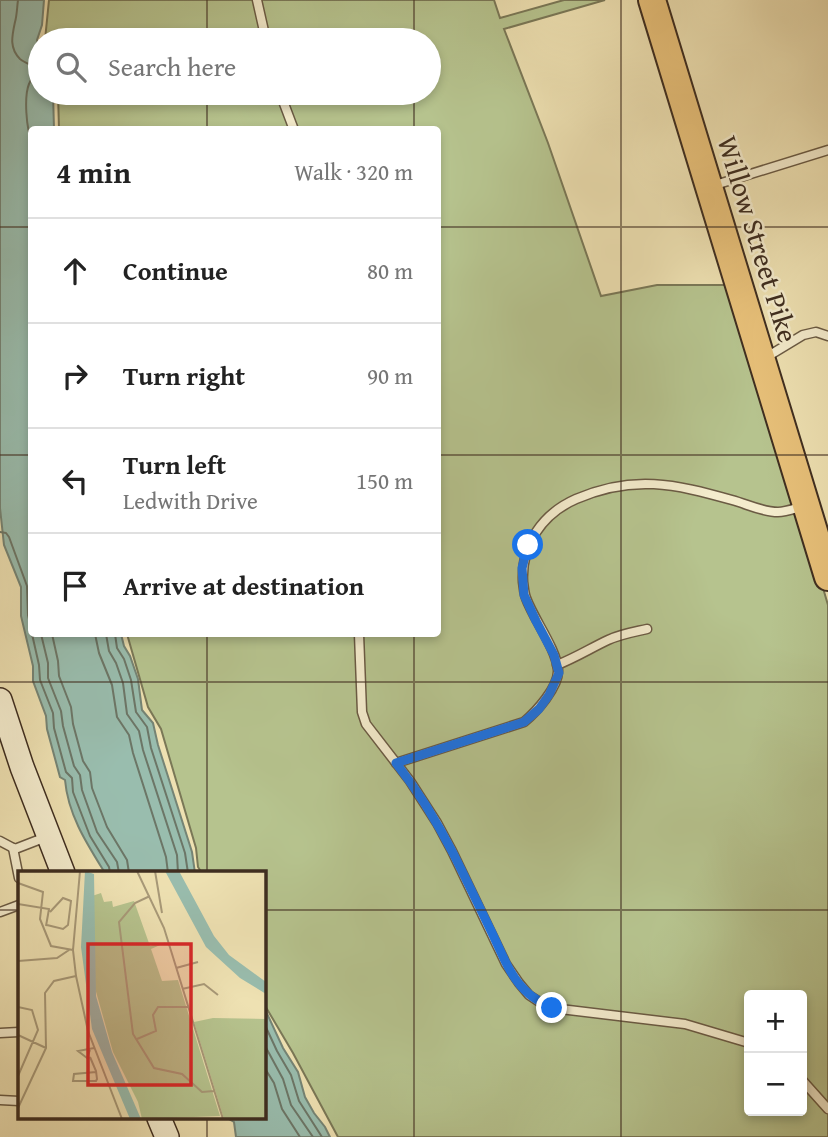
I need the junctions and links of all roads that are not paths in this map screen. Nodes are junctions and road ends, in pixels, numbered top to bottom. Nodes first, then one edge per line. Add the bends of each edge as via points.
1 (257, 0) edge
2 (652, 0) edge
3 (263, 28) edge
4 (285, 105) edge
5 (292, 126) edge
6 (828, 150) edge
7 (709, 187) junction
8 (828, 336) edge
9 (762, 360) junction
10 (806, 505) junction
11 (828, 576) edge
12 (647, 629) dead end
13 (359, 637) edge
14 (556, 665) junction
15 (0, 700) edge
16 (396, 763) junction
17 (49, 836) junction
18 (0, 841) edge
19 (13, 848) junction
20 (62, 871) edge
21 (18, 873) edge
22 (18, 908) edge
23 (0, 912) edge
24 (18, 1032) edge
25 (0, 1033) edge
26 (744, 1042) edge
27 (807, 1086) edge
28 (0, 1100) edge
29 (18, 1101) edge
30 (828, 1109) edge
31 (160, 1120) edge
32 (167, 1137) edge

1 - 3 lane
2 - 7 highway, Willow Street Pike
4 - 5 lane
6 - 7 lane
7 - 9 highway, Willow Street Pike
8 - 9 lane via 816,332 803,335
9 - 10 highway, Willow Street Pike
10 - 11 highway, Willow Street Pike
10 - 14 lane via 780,512 759,510 685,488 645,483 594,492 552,513 528,545 522,568 524,595
12 - 14 lane via 608,640
13 - 16 lane via 362,712
14 - 16 lane via 559,673 549,695 524,722
15 - 17 main road
16 - 26 lane via 437,823 506,964 529,995 552,1008 685,1024
17 - 19 lane
17 - 20 main road
18 - 19 lane
19 - 21 lane
22 - 23 lane
24 - 25 lane
27 - 30 lane
28 - 29 lane
31 - 32 main road

